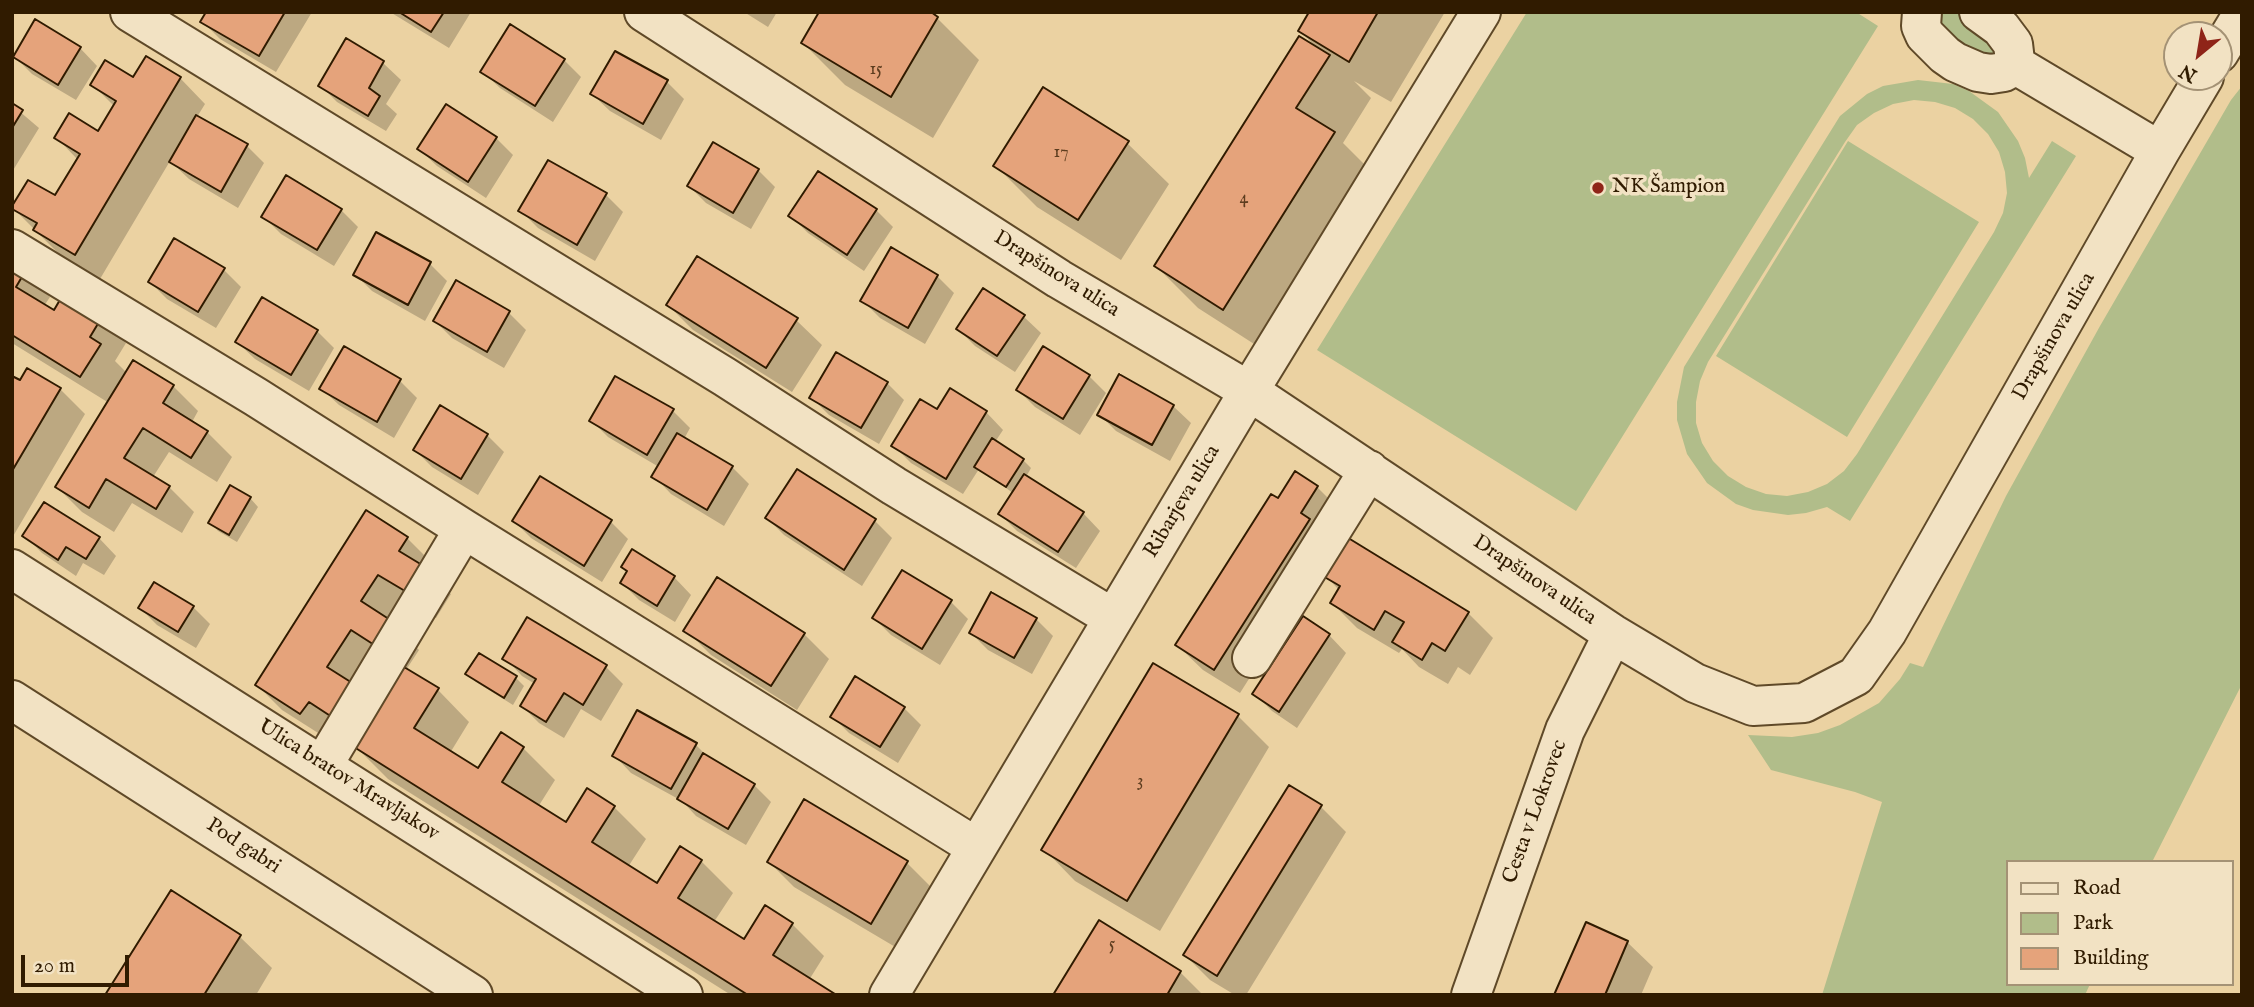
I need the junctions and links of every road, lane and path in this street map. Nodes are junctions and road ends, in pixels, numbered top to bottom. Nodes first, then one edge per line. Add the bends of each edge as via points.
1 (130, 12) edge
2 (644, 12) edge
3 (1481, 12) edge
4 (1922, 12) edge
5 (1979, 12) edge
6 (2014, 64) junction
7 (2196, 91) edge
8 (2160, 151) junction
9 (12, 249) edge
10 (1249, 391) junction
11 (1368, 470) junction
12 (464, 529) junction
13 (12, 569) edge
14 (1113, 618) junction
15 (1613, 634) junction
16 (1252, 658) dead end
17 (12, 700) edge
18 (323, 765) junction
19 (976, 847) junction
20 (473, 995) edge
21 (683, 995) edge
22 (889, 995) edge
23 (1471, 995) edge

1 - 14 street
2 - 10 street, Drapšinova ulica via 1059,279
3 - 10 street, Ribarjeva ulica
4 - 6 street via 1925,35 1955,62 1991,74 2005,72
5 - 6 street via 2009,37 2016,51
6 - 8 street
7 - 8 street, Drapšinova ulica
8 - 15 street, Drapšinova ulica via 1887,632 1856,676 1804,703 1754,706 1695,683
9 - 12 street
10 - 11 street, Drapšinova ulica
10 - 14 street, Ribarjeva ulica
11 - 15 street, Drapšinova ulica
11 - 16 street
12 - 18 street
12 - 19 street
13 - 18 street, Ulica bratov Mravljakov
14 - 19 street, Ribarjeva ulica
15 - 23 street, Cesta v Lokrovec via 1565,730
17 - 20 street, Pod gabri
18 - 21 street, Ulica bratov Mravljakov
19 - 22 street, Ribarjeva ulica

